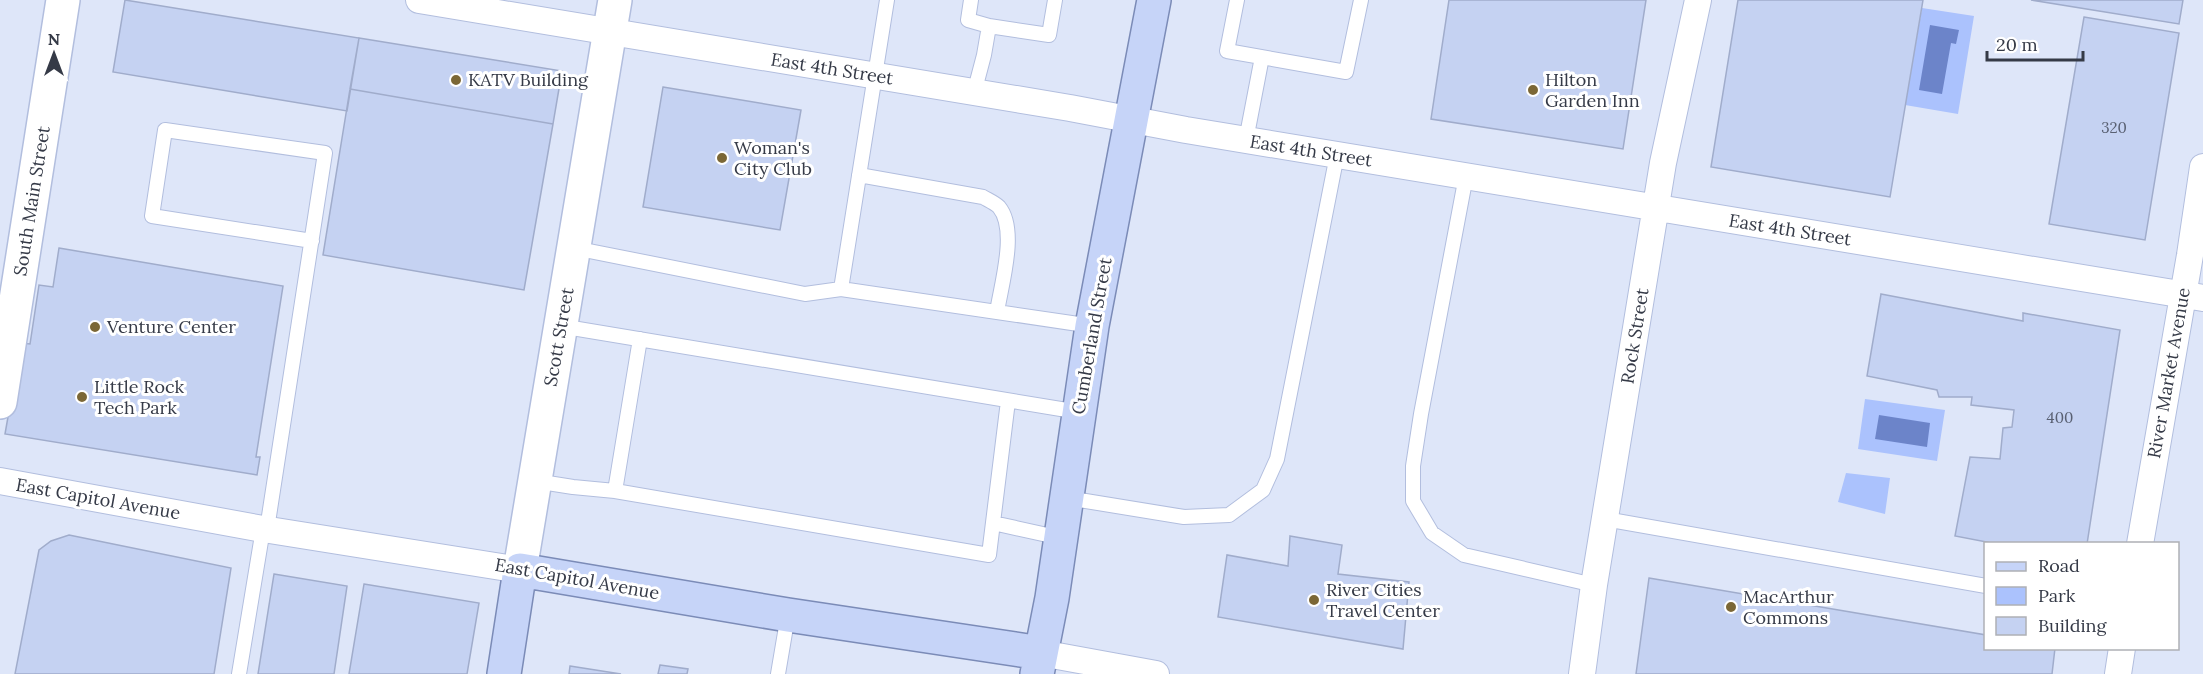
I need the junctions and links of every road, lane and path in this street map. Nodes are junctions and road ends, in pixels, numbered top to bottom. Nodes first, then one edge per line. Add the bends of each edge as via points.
1 (63, 0) edge
2 (419, 0) edge
3 (615, 0) edge
4 (886, 0) edge
5 (971, 0) edge
6 (1055, 0) edge
7 (1154, 0) edge
8 (1237, 0) edge
9 (1361, 0) edge
10 (1698, 0) edge
11 (989, 26) junction
12 (610, 32) junction
13 (1262, 57) junction
14 (874, 76) junction
15 (974, 93) junction
16 (1132, 121) junction
17 (1245, 140) junction
18 (1337, 155) junction
19 (2203, 167) edge
20 (859, 175) junction
21 (1466, 176) junction
22 (1656, 208) junction
23 (312, 241) junction
24 (574, 248) junction
25 (841, 289) junction
26 (2193, 296) edge
27 (997, 312) junction
28 (560, 326) junction
29 (1092, 326) junction
30 (640, 339) junction
31 (1008, 401) junction
32 (0, 402) edge
33 (1078, 412) junction
34 (0, 481) edge
35 (535, 481) junction
36 (615, 491) junction
37 (1066, 498) junction
38 (1605, 519) junction
39 (993, 523) junction
40 (265, 529) junction
41 (1060, 538) junction
42 (2140, 542) edge
43 (520, 570) junction
44 (1594, 585) junction
45 (1984, 586) edge
46 (788, 615) junction
47 (2122, 650) edge
48 (1039, 664) edge
49 (239, 674) edge
50 (504, 674) edge
51 (778, 674) edge
52 (1156, 674) edge
53 (1582, 674) edge
54 (2118, 674) edge

1 - 32 main road, South Main Street
2 - 12 street, East 4th Street
3 - 12 main road, Scott Street
4 - 14 lane
5 - 11 lane via 968,20
6 - 11 lane via 1050,35
7 - 16 main road, Cumberland Street
8 - 13 lane via 1227,51
9 - 13 lane via 1346,72
10 - 22 street, Rock Street
11 - 15 lane
12 - 14 street, East 4th Street
12 - 24 main road, Scott Street
13 - 17 lane
14 - 15 street, East 4th Street
14 - 20 lane
15 - 16 street, East 4th Street
16 - 17 street, East 4th Street
16 - 29 main road, Cumberland Street
17 - 18 street, East 4th Street
18 - 21 street, East 4th Street
18 - 37 lane via 1277,459 1263,490 1229,515 1184,517
19 - 26 street, River Market Avenue
20 - 25 lane
20 - 27 lane via 983,197 998,206 1008,237
21 - 22 street, East 4th Street
21 - 44 lane via 1421,414 1413,466 1413,501 1432,533 1464,555
22 - 26 street, East 4th Street
22 - 38 street, Rock Street
23 - 23 lane via 325,153 165,130 152,216
23 - 40 lane
24 - 25 lane via 806,294
24 - 28 main road, Scott Street
25 - 27 lane
26 - 42 street, River Market Avenue
27 - 29 lane
28 - 30 lane
28 - 35 main road, Scott Street
29 - 33 main road, Cumberland Street
30 - 31 lane
30 - 36 lane
31 - 33 lane
31 - 39 lane
33 - 37 main road, Cumberland Street
34 - 40 street, East Capitol Avenue
35 - 36 lane
35 - 43 main road, Scott Street
36 - 39 lane via 989,555
37 - 41 main road, Cumberland Street
38 - 44 street, Rock Street
38 - 45 lane
39 - 41 lane
40 - 43 street, East Capitol Avenue
40 - 49 lane
41 - 48 main road, Cumberland Street
43 - 46 main road, East Capitol Avenue
43 - 50 main road, Scott Street
44 - 53 street, Rock Street
46 - 48 main road, East Capitol Avenue
46 - 51 lane
47 - 54 street
48 - 52 street, East Capitol Avenue

